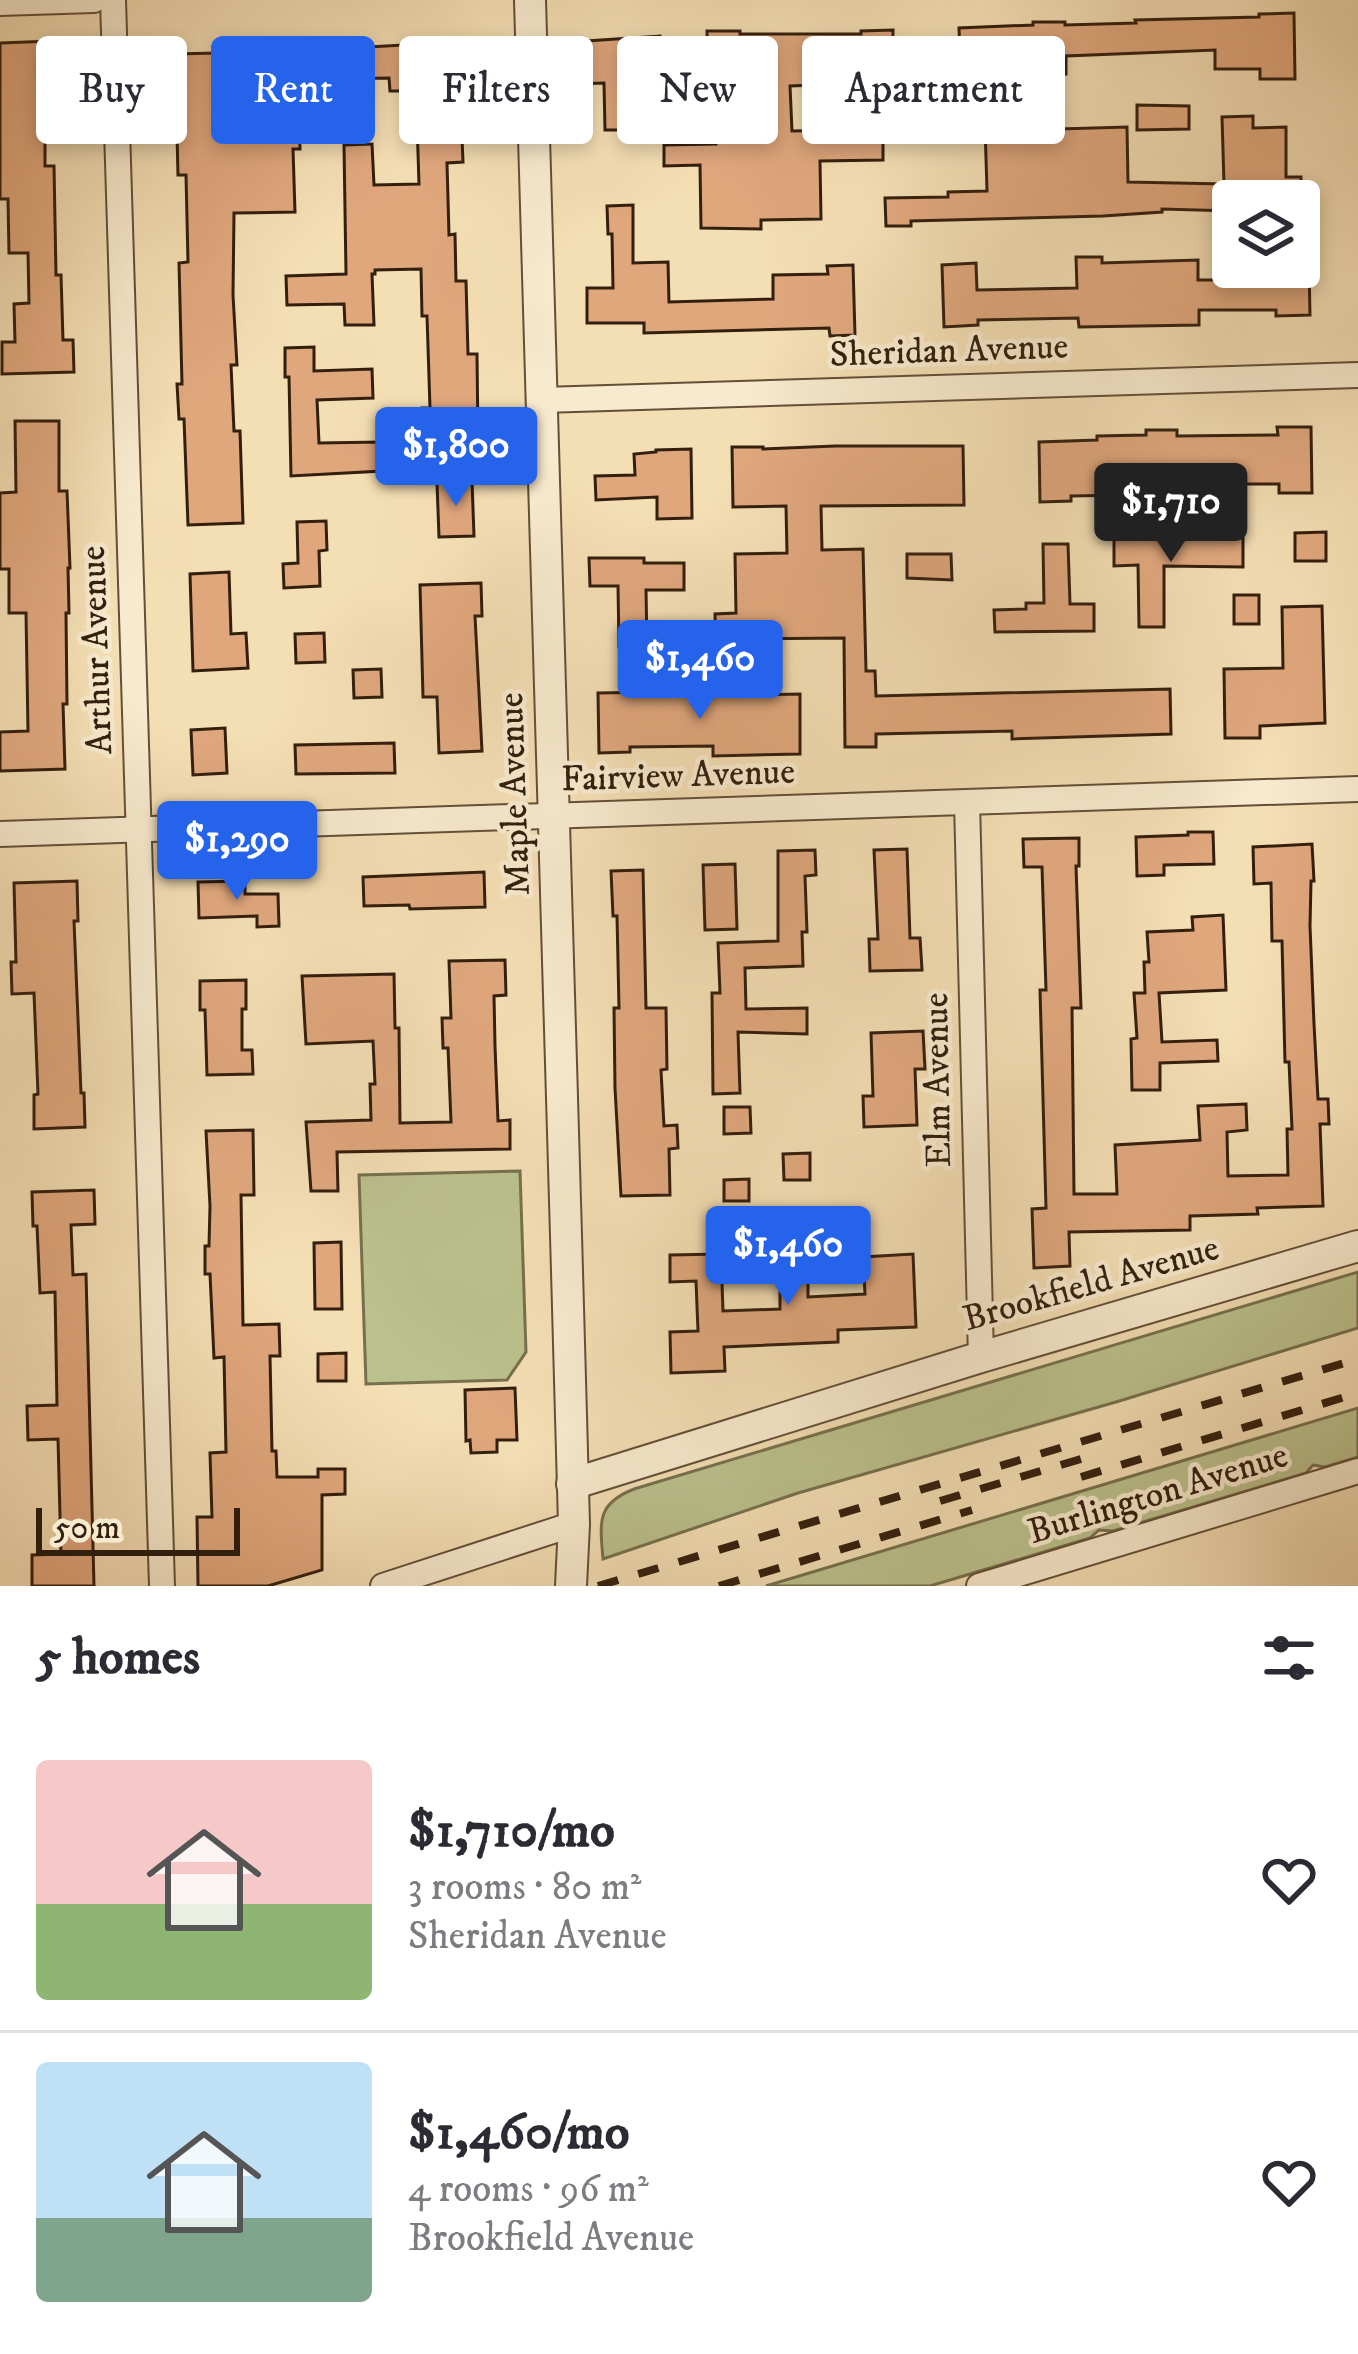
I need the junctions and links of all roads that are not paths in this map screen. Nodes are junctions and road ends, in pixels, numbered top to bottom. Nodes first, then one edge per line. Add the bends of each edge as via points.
1 (94, 0) edge
2 (113, 0) edge
3 (530, 0) edge
4 (0, 3) edge
5 (1358, 375) edge
6 (542, 400) junction
7 (1358, 789) edge
8 (967, 802) junction
9 (554, 817) junction
10 (139, 830) junction
11 (0, 835) edge
12 (1358, 1246) edge
13 (981, 1357) junction
14 (1358, 1471) edge
15 (572, 1484) junction
16 (574, 1524) junction
17 (162, 1586) edge
18 (383, 1586) edge
19 (572, 1586) edge
20 (979, 1586) edge

1 - 4 street
2 - 10 street, Arthur Avenue
3 - 6 street, Maple Avenue
5 - 6 street, Sheridan Avenue
6 - 9 street, Maple Avenue
7 - 8 street, Fairview Avenue
8 - 9 street, Fairview Avenue
8 - 13 street, Elm Avenue
9 - 10 street, Fairview Avenue
9 - 15 street, Maple Avenue
10 - 11 street, Fairview Avenue
10 - 17 street, Arthur Avenue
12 - 13 street, Brookfield Avenue
13 - 15 street, Brookfield Avenue
14 - 20 street, Burlington Avenue
15 - 16 street, Maple Avenue
16 - 18 street
16 - 19 street, Maple Avenue

